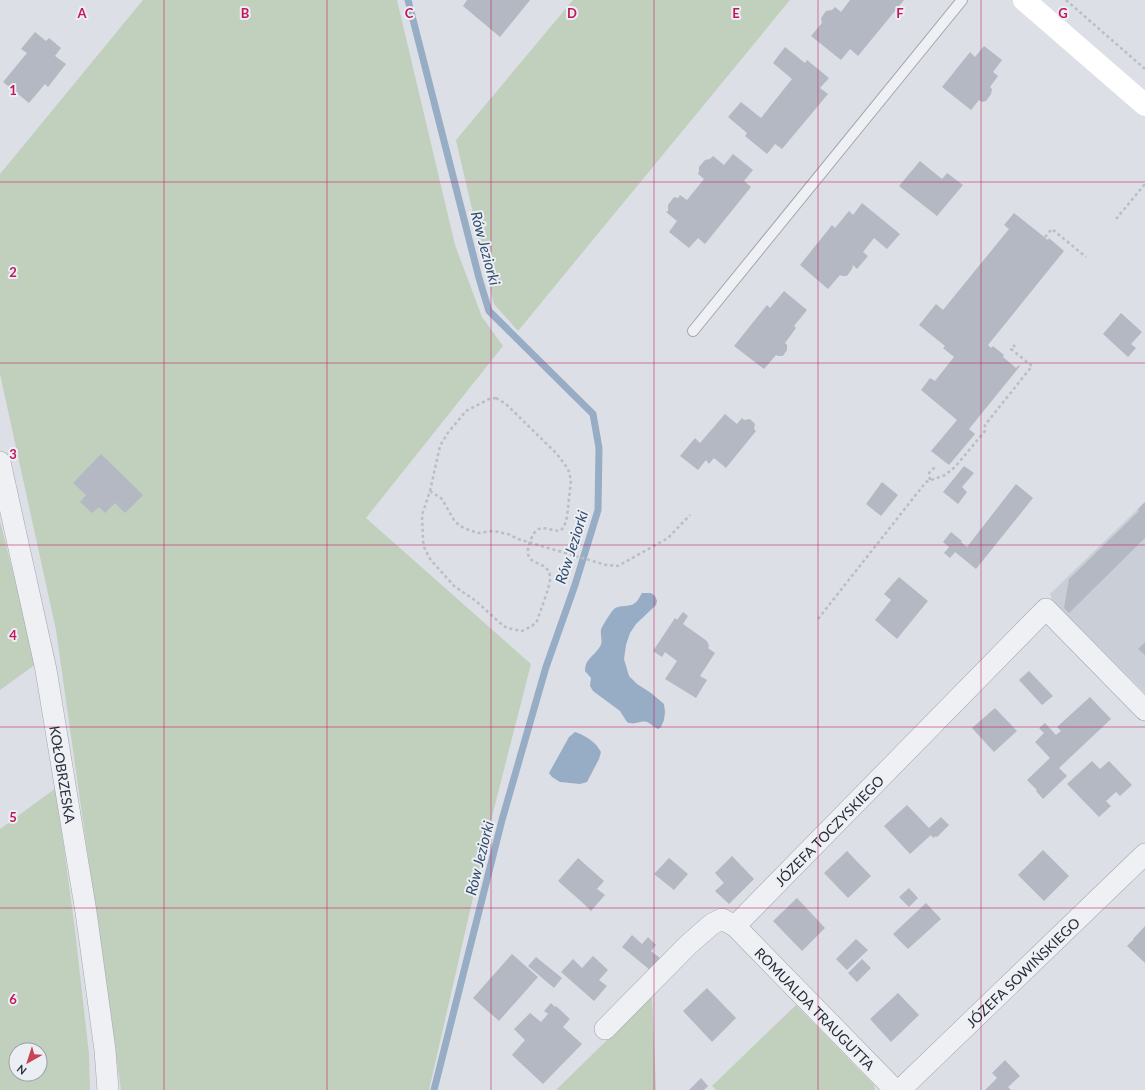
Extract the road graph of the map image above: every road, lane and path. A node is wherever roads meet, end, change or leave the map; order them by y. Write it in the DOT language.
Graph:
graph roads {
  1 [pos="962,0"];
  2 [pos="1066,0"];
  3 [pos="1033,3"];
  4 [pos="1145,69"];
  5 [pos="1145,105"];
  6 [pos="1145,184"];
  7 [pos="1116,219"];
  8 [pos="1045,238"];
  9 [pos="1086,257"];
  10 [pos="693,331"];
  11 [pos="1015,345"];
  12 [pos="0,462"];
  13 [pos="935,466"];
  14 [pos="930,480"];
  15 [pos="430,491"];
  16 [pos="690,515"];
  17 [pos="530,542"];
  18 [pos="818,618"];
  19 [pos="1145,710"];
  20 [pos="1145,854"];
  21 [pos="735,926"];
  22 [pos="605,1029"];
  23 [pos="108,1090"];
  24 [pos="895,1090"];
  25 [pos="900,1090"];
  1 -- 10 [label="lane"];
  2 -- 4 [label="path"];
  3 -- 5 [label="main road"];
  6 -- 7 [label="path"];
  8 -- 9 [label="path"];
  11 -- 14 [label="path"];
  12 -- 23 [label="street, KOŁOBRZESKA"];
  13 -- 14 [label="path"];
  14 -- 18 [label="path"];
  15 -- 17 [label="path"];
  15 -- 17 [label="path"];
  15 -- 17 [label="path"];
  16 -- 17 [label="path"];
  19 -- 21 [label="street, JÓZEFA TOCZYSKIEGO"];
  20 -- 25 [label="street, JÓZEFA SOWIŃSKIEGO"];
  21 -- 22 [label="street"];
  21 -- 24 [label="street, ROMUALDA TRAUGUTTA"];
}
